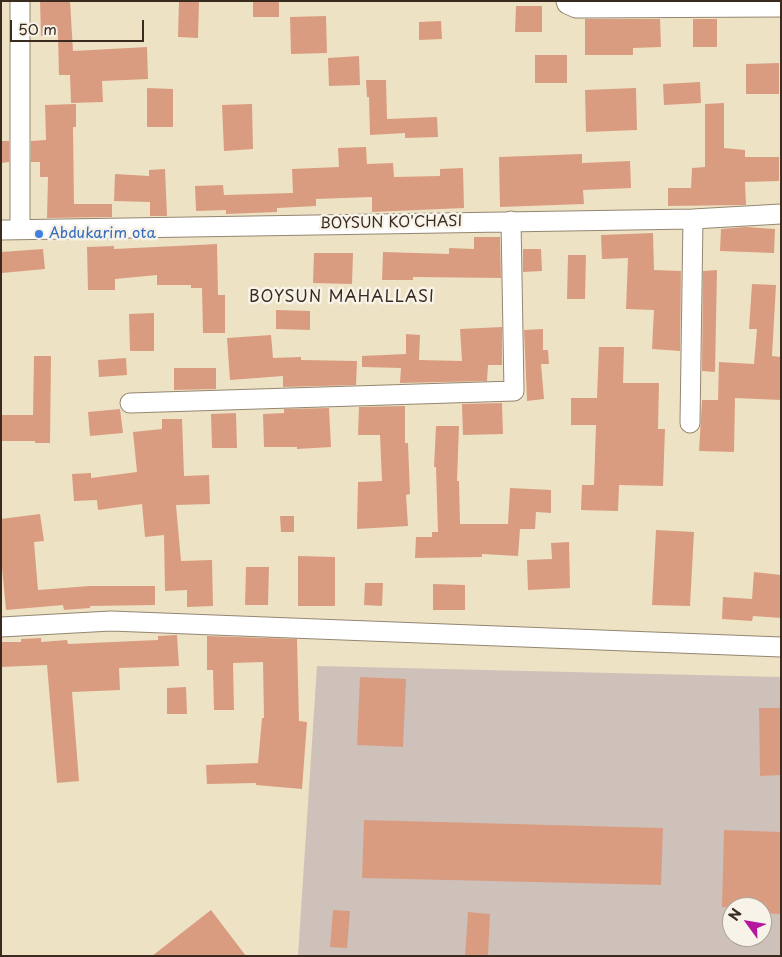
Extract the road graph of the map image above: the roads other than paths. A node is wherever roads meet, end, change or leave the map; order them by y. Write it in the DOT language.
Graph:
graph roads {
  1 [pos="20,1"];
  2 [pos="566,1"];
  3 [pos="689,5"];
  4 [pos="781,8"];
  5 [pos="781,214"];
  6 [pos="693,218"];
  7 [pos="511,221"];
  8 [pos="10,230"];
  9 [pos="130,403"];
  10 [pos="690,422"];
  11 [pos="1,626"];
  12 [pos="781,647"];
  1 -- 8 [label="street"];
  2 -- 3 [label="street"];
  3 -- 4 [label="street"];
  5 -- 6 [label="street, BOYSUN KO'CHASI"];
  6 -- 7 [label="street, BOYSUN KO'CHASI"];
  6 -- 10 [label="street"];
  7 -- 8 [label="street, BOYSUN KO'CHASI"];
  7 -- 9 [label="street"];
  11 -- 12 [label="street"];
}
